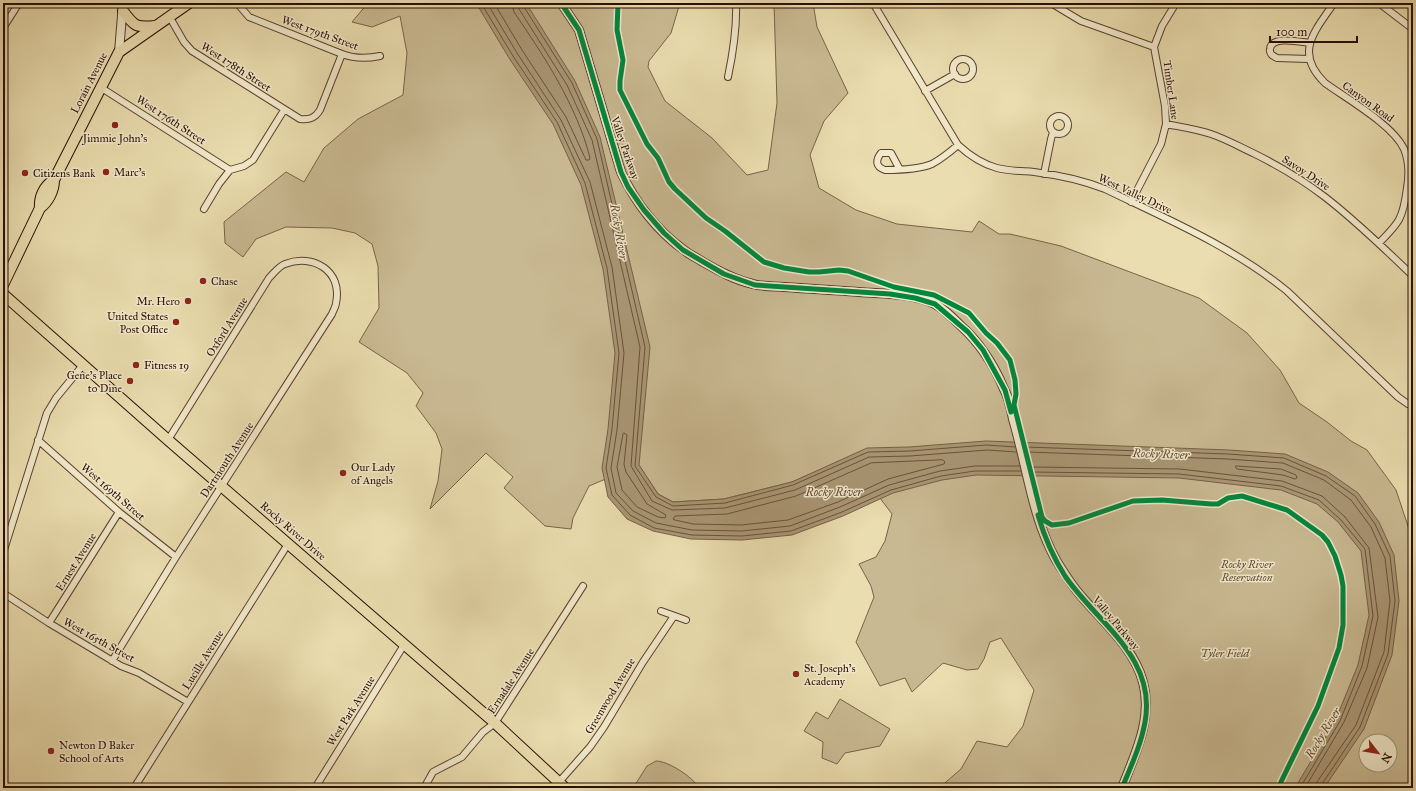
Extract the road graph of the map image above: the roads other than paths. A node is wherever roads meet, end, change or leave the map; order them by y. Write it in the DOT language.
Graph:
graph roads {
  1 [pos="19,3"];
  2 [pos="189,3"];
  3 [pos="236,3"];
  4 [pos="561,3"];
  5 [pos="736,3"];
  6 [pos="873,3"];
  7 [pos="1051,3"];
  8 [pos="1176,3"];
  9 [pos="1334,3"];
  10 [pos="1379,3"];
  11 [pos="123,7"];
  12 [pos="168,16"];
  13 [pos="155,26"];
  14 [pos="3,28"];
  15 [pos="1413,30"];
  16 [pos="1310,43"];
  17 [pos="1154,47"];
  18 [pos="119,52"];
  19 [pos="342,54"];
  20 [pos="380,56"];
  21 [pos="1309,60"];
  22 [pos="955,74"];
  23 [pos="728,77"];
  24 [pos="100,87"];
  25 [pos="925,91"];
  26 [pos="284,110"];
  27 [pos="1166,124"];
  28 [pos="1053,132"];
  29 [pos="958,145"];
  30 [pos="899,168"];
  31 [pos="230,170"];
  32 [pos="1044,174"];
  33 [pos="1131,202"];
  34 [pos="204,209"];
  35 [pos="1379,243"];
  36 [pos="325,268"];
  37 [pos="1413,276"];
  38 [pos="3,285"];
  39 [pos="3,294"];
  40 [pos="83,365"];
  41 [pos="1413,405"];
  42 [pos="38,440"];
  43 [pos="168,440"];
  44 [pos="222,486"];
  45 [pos="119,512"];
  46 [pos="288,544"];
  47 [pos="3,553"];
  48 [pos="176,557"];
  49 [pos="583,586"];
  50 [pos="3,593"];
  51 [pos="661,611"];
  52 [pos="674,616"];
  53 [pos="686,620"];
  54 [pos="49,623"];
  55 [pos="404,645"];
  56 [pos="112,661"];
  57 [pos="188,702"];
  58 [pos="495,723"];
  59 [pos="562,785"];
  60 [pos="134,788"];
  61 [pos="315,788"];
  62 [pos="424,788"];
  63 [pos="1122,788"];
  1 -- 14 [label="street"];
  2 -- 12 [label="main road, Lorain Avenue"];
  3 -- 19 [label="street, West 179th Street"];
  4 -- 63 [label="street, Valley Parkway"];
  5 -- 23 [label="street"];
  6 -- 25 [label="street, West Valley Drive"];
  7 -- 17 [label="street"];
  8 -- 17 [label="street, Timber Lane"];
  9 -- 16 [label="street"];
  10 -- 15 [label="street"];
  11 -- 13 [label="main road"];
  11 -- 18 [label="street"];
  12 -- 13 [label="main road, Lorain Avenue"];
  12 -- 26 [label="street, West 178th Street"];
  13 -- 18 [label="main road, Lorain Avenue"];
  16 -- 21 [label="street"];
  16 -- 21 [label="street"];
  17 -- 27 [label="street, Timber Lane"];
  18 -- 24 [label="main road, Lorain Avenue"];
  19 -- 20 [label="street, West 179th Street"];
  19 -- 26 [label="street, West 178th Street"];
  21 -- 35 [label="street, Canyon Road"];
  22 -- 25 [label="street"];
  24 -- 31 [label="street, West 176th Street"];
  24 -- 38 [label="main road, Lorain Avenue"];
  25 -- 29 [label="street, West Valley Drive"];
  26 -- 31 [label="street"];
  27 -- 33 [label="street, Timber Lane"];
  27 -- 35 [label="street, Savoy Drive"];
  28 -- 32 [label="street"];
  29 -- 30 [label="street"];
  29 -- 32 [label="street, West Valley Drive"];
  31 -- 34 [label="street"];
  32 -- 33 [label="street, West Valley Drive"];
  33 -- 41 [label="street, West Valley Drive"];
  35 -- 37 [label="street, Savoy Drive"];
  36 -- 43 [label="street, Oxford Avenue"];
  36 -- 44 [label="street, Dartmouth Avenue"];
  39 -- 40 [label="main road, Rocky River Drive"];
  40 -- 42 [label="street"];
  40 -- 43 [label="main road, Rocky River Drive"];
  42 -- 45 [label="street, West 169th Street"];
  42 -- 47 [label="street"];
  43 -- 44 [label="main road, Rocky River Drive"];
  44 -- 46 [label="main road, Rocky River Drive"];
  44 -- 48 [label="street, Dartmouth Avenue"];
  45 -- 48 [label="street, West 169th Street"];
  45 -- 54 [label="street, Ernest Avenue"];
  46 -- 55 [label="main road, Rocky River Drive"];
  46 -- 57 [label="street, Lucille Avenue"];
  48 -- 56 [label="street, Dartmouth Avenue"];
  49 -- 58 [label="street, Ernadale Avenue"];
  50 -- 54 [label="street, West 165th Street"];
  51 -- 52 [label="street"];
  52 -- 53 [label="street"];
  52 -- 59 [label="street, Greenwood Avenue"];
  54 -- 56 [label="street, West 165th Street"];
  55 -- 58 [label="main road, Rocky River Drive"];
  55 -- 61 [label="street, West Park Avenue"];
  56 -- 57 [label="street, West 165th Street"];
  57 -- 60 [label="street, Lucille Avenue"];
  58 -- 59 [label="main road, Rocky River Drive"];
  58 -- 62 [label="street, Ernadale Avenue"];
}
